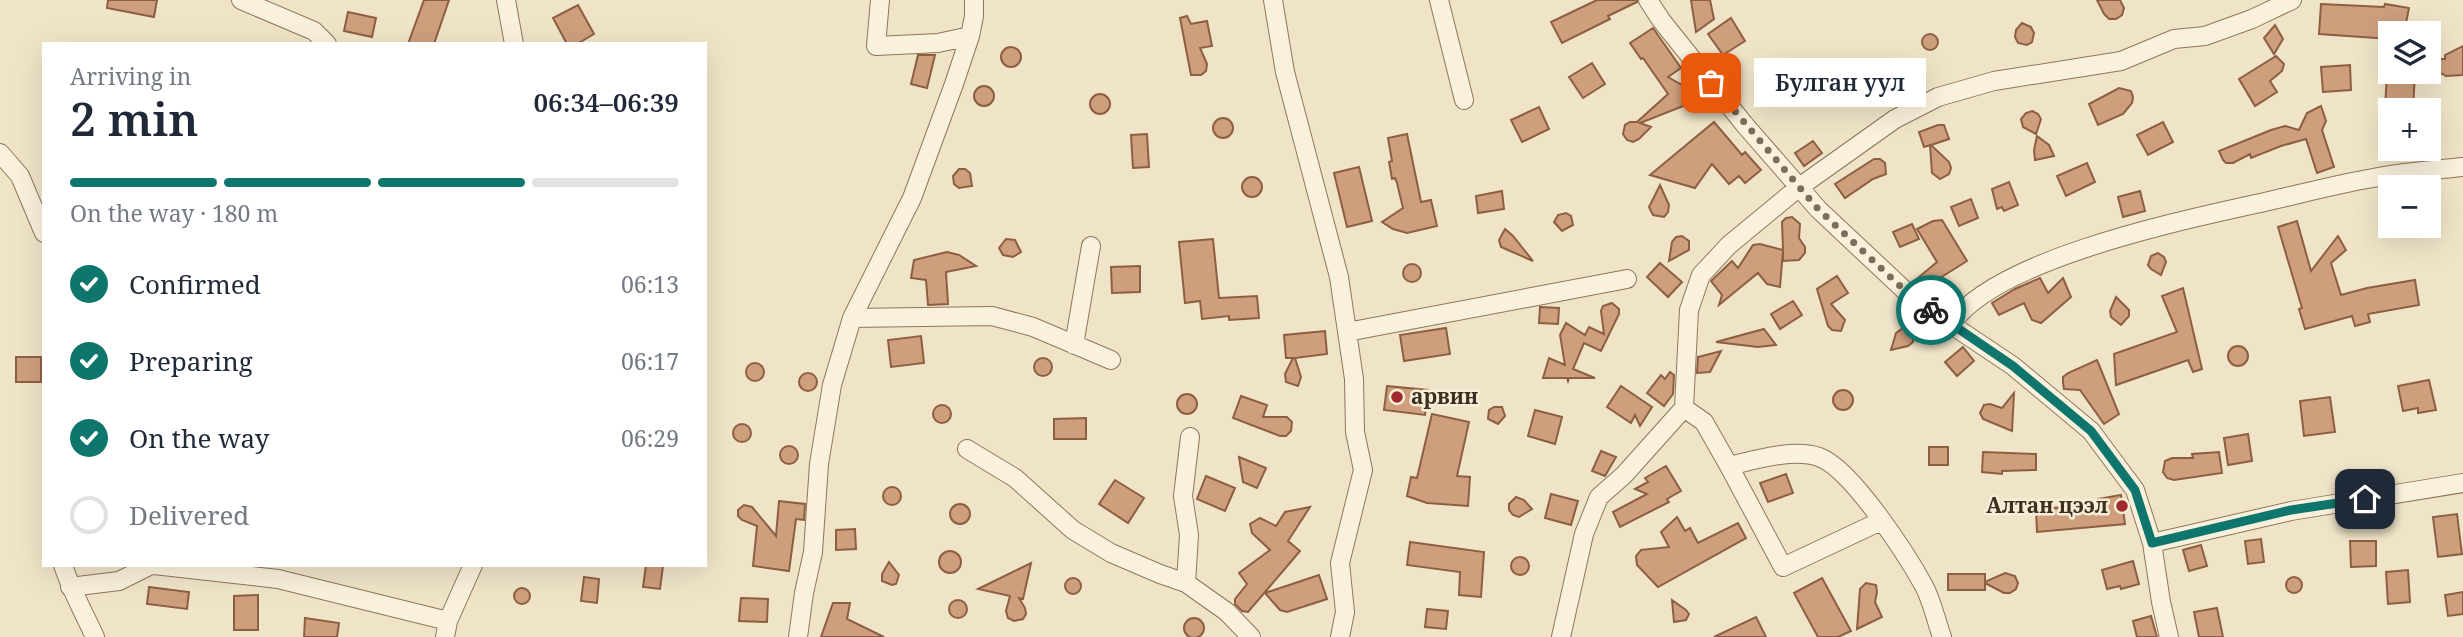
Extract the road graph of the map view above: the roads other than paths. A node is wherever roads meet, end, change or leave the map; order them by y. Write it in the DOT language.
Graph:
graph roads {
  1 [pos="241,0"];
  2 [pos="506,0"];
  3 [pos="880,0"];
  4 [pos="974,0"];
  5 [pos="1273,0"];
  6 [pos="1439,0"];
  7 [pos="1648,0"];
  8 [pos="2292,0"];
  9 [pos="970,36"];
  10 [pos="325,42"];
  11 [pos="514,42"];
  12 [pos="1464,100"];
  13 [pos="0,153"];
  14 [pos="2463,167"];
  15 [pos="1798,188"];
  16 [pos="42,228"];
  17 [pos="1091,246"];
  18 [pos="1628,279"];
  19 [pos="852,318"];
  20 [pos="1951,324"];
  21 [pos="1347,331"];
  22 [pos="1074,345"];
  23 [pos="1111,360"];
  24 [pos="1684,408"];
  25 [pos="1190,437"];
  26 [pos="967,449"];
  27 [pos="1729,466"];
  28 [pos="2463,482"];
  29 [pos="1881,521"];
  30 [pos="2152,543"];
  31 [pos="65,567"];
  32 [pos="149,567"];
  33 [pos="171,567"];
  34 [pos="472,567"];
  35 [pos="1186,583"];
  36 [pos="70,587"];
  37 [pos="446,629"];
  38 [pos="95,637"];
  39 [pos="798,637"];
  40 [pos="1251,637"];
  41 [pos="1340,637"];
  42 [pos="1561,637"];
  43 [pos="1942,637"];
  44 [pos="2169,637"];
  1 -- 10 [label="street"];
  2 -- 11 [label="street"];
  3 -- 9 [label="street"];
  4 -- 9 [label="street"];
  5 -- 21 [label="street"];
  6 -- 12 [label="street"];
  7 -- 15 [label="street"];
  8 -- 15 [label="street"];
  9 -- 19 [label="street"];
  13 -- 16 [label="street"];
  14 -- 20 [label="street"];
  15 -- 20 [label="street"];
  15 -- 24 [label="street"];
  17 -- 22 [label="street"];
  18 -- 21 [label="street"];
  19 -- 22 [label="street"];
  19 -- 39 [label="street"];
  20 -- 30 [label="street"];
  21 -- 41 [label="street"];
  22 -- 23 [label="street"];
  24 -- 27 [label="street"];
  24 -- 42 [label="street"];
  25 -- 35 [label="street"];
  26 -- 35 [label="street"];
  27 -- 29 [label="street"];
  27 -- 29 [label="street"];
  28 -- 30 [label="street"];
  29 -- 43 [label="street"];
  30 -- 44 [label="street"];
  31 -- 36 [label="street"];
  32 -- 36 [label="street"];
  33 -- 37 [label="street"];
  34 -- 37 [label="street"];
  35 -- 40 [label="street"];
  36 -- 38 [label="street"];
}
